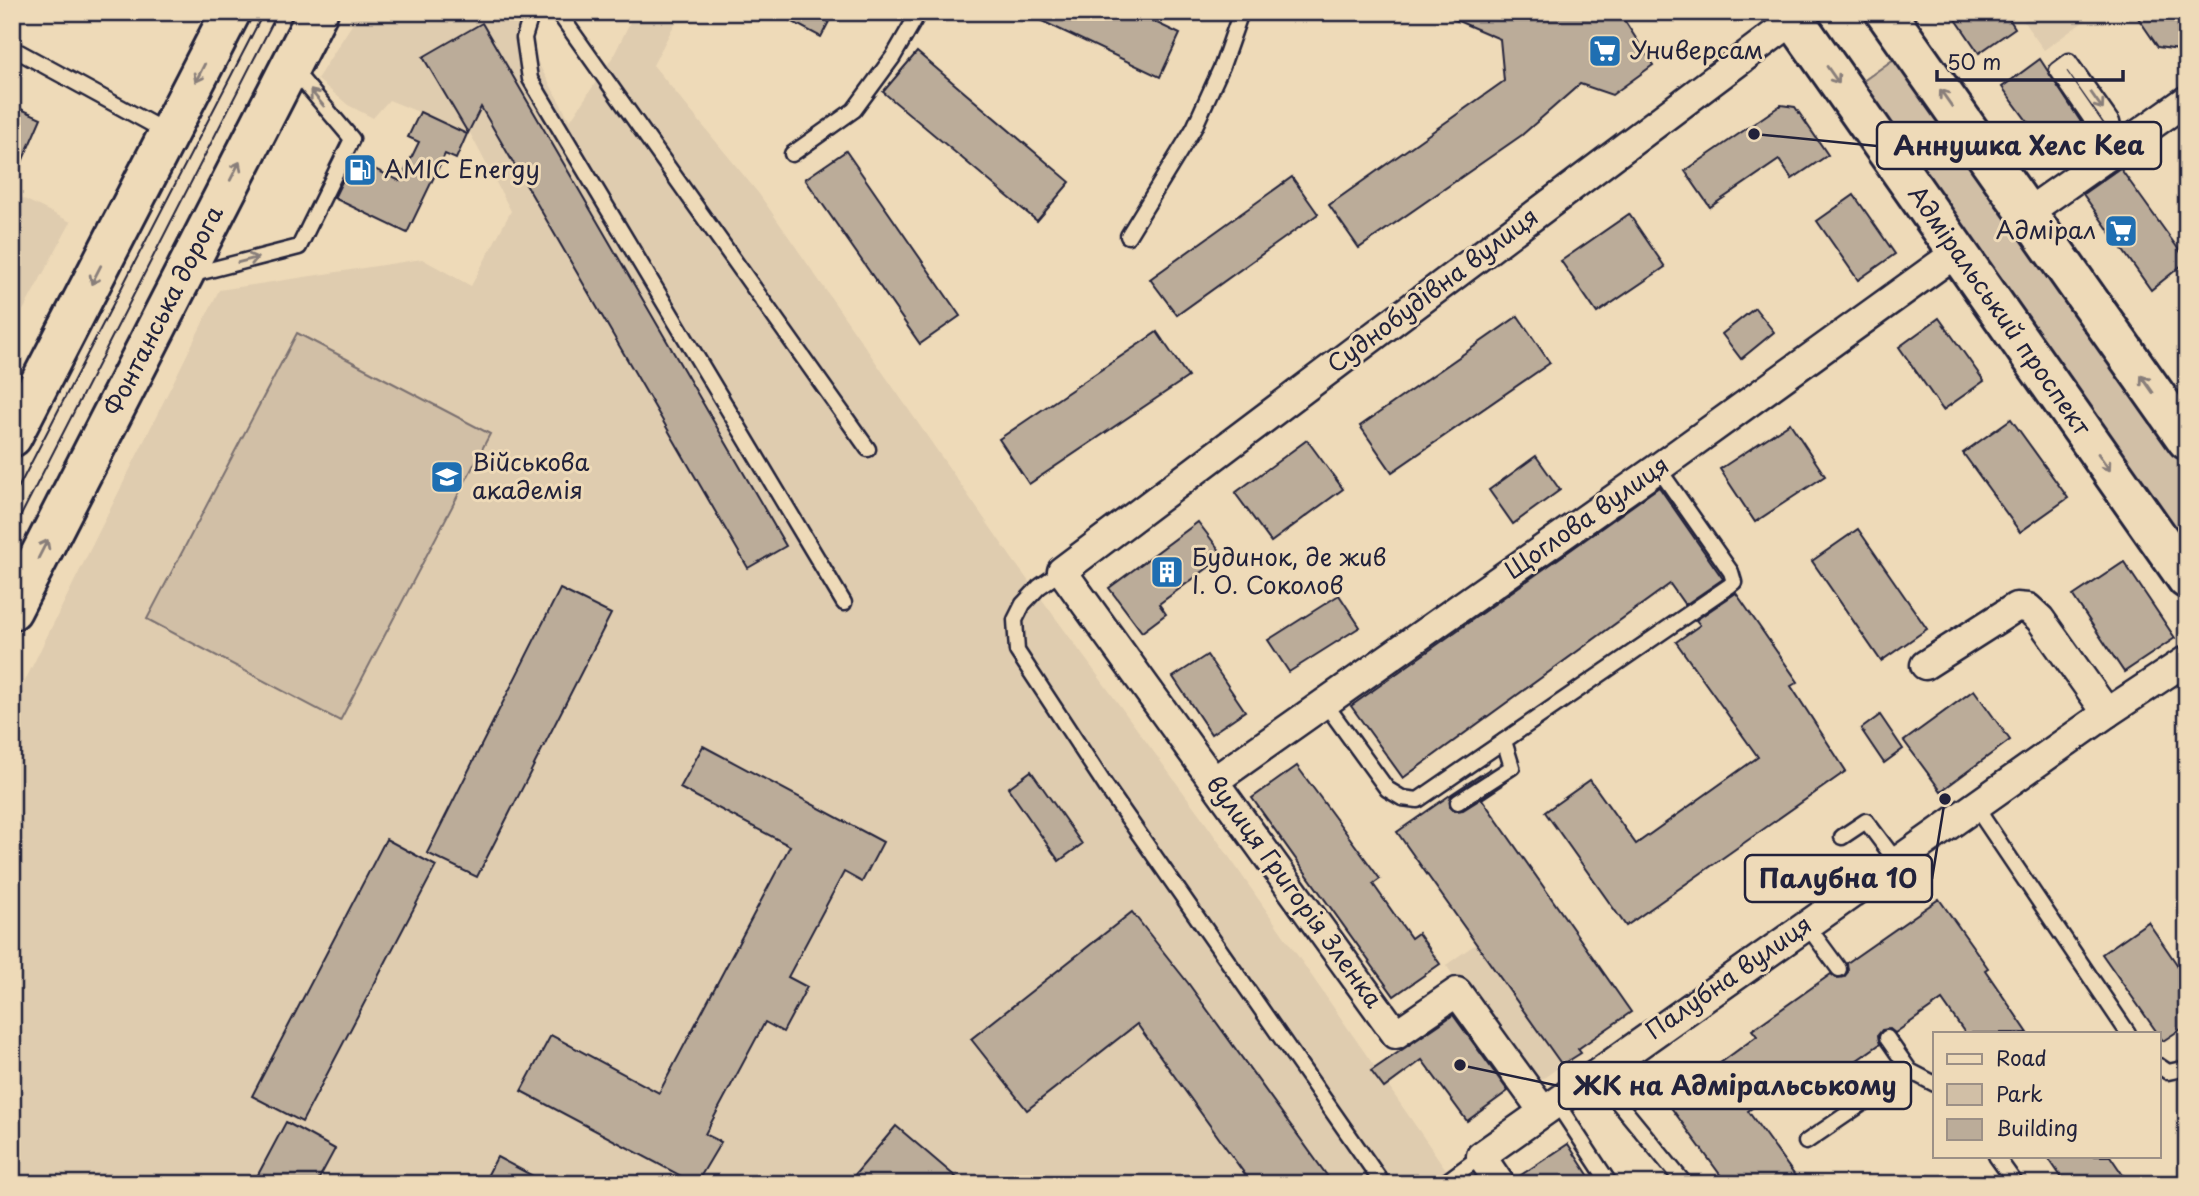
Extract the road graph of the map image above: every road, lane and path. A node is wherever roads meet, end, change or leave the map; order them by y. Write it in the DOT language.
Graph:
graph roads {
  1 [pos="231,12"];
  2 [pos="318,12"];
  3 [pos="532,12"];
  4 [pos="558,12"];
  5 [pos="919,12"];
  6 [pos="1241,12"];
  7 [pos="1885,12"];
  8 [pos="1794,15"];
  9 [pos="12,48"];
  10 [pos="289,65"];
  11 [pos="2187,100"];
  12 [pos="169,134"];
  13 [pos="2111,153"];
  14 [pos="792,154"];
  15 [pos="2027,213"];
  16 [pos="1128,236"];
  17 [pos="1957,252"];
  18 [pos="181,277"];
  19 [pos="12,436"];
  20 [pos="2187,440"];
  21 [pos="868,449"];
  22 [pos="1658,468"];
  23 [pos="1062,571"];
  24 [pos="2187,579"];
  25 [pos="844,603"];
  26 [pos="12,610"];
  27 [pos="2187,660"];
  28 [pos="1925,665"];
  29 [pos="1324,702"];
  30 [pos="2107,713"];
  31 [pos="1504,741"];
  32 [pos="1214,780"];
  33 [pos="1458,802"];
  34 [pos="1975,806"];
  35 [pos="1842,837"];
  36 [pos="1896,861"];
  37 [pos="1806,924"];
  38 [pos="1839,969"];
  39 [pos="2127,1032"];
  40 [pos="1888,1038"];
  41 [pos="2160,1067"];
  42 [pos="2187,1068"];
  43 [pos="1910,1071"];
  44 [pos="1594,1073"];
  45 [pos="1933,1083"];
  46 [pos="1549,1106"];
  47 [pos="1806,1142"];
  48 [pos="1481,1156"];
  49 [pos="1997,1158"];
  50 [pos="1383,1184"];
  51 [pos="1443,1184"];
  52 [pos="1500,1184"];
  53 [pos="1610,1184"];
  54 [pos="1685,1184"];
  55 [pos="2016,1184"];
  1 -- 12 [label="main road, one-way"];
  2 -- 10 [label="main road, Фонтанська дорога"];
  3 -- 25 [label="lane"];
  4 -- 21 [label="lane"];
  5 -- 14 [label="lane"];
  6 -- 16 [label="lane"];
  15 -- 7 [label="main road, one-way"];
  8 -- 17 [label="main road, Адміральський проспект, one-way"];
  8 -- 23 [label="street, Суднобудівна вулиця"];
  9 -- 12 [label="lane"];
  18 -- 10 [label="main road, Фонтанська дорога, one-way"];
  18 -- 10 [label="lane, one-way"];
  11 -- 13 [label="street"];
  12 -- 19 [label="main road, one-way"];
  13 -- 13 [label="lane, one-way"];
  13 -- 15 [label="street"];
  20 -- 15 [label="main road, one-way"];
  17 -- 22 [label="street, Щоглова вулиця"];
  17 -- 24 [label="main road, Адміральський проспект, one-way"];
  26 -- 18 [label="main road, Фонтанська дорога, one-way"];
  22 -- 29 [label="street, Щоглова вулиця"];
  22 -- 31 [label="lane"];
  23 -- 32 [label="street, вулиця Григорія Зленка"];
  23 -- 50 [label="lane"];
  27 -- 30 [label="street, Палубна вулиця"];
  28 -- 30 [label="street"];
  29 -- 31 [label="lane"];
  29 -- 32 [label="street, Щоглова вулиця"];
  30 -- 34 [label="street, Палубна вулиця"];
  31 -- 33 [label="lane"];
  32 -- 46 [label="street, вулиця Григорія Зленка"];
  34 -- 36 [label="street, Палубна вулиця"];
  34 -- 39 [label="lane"];
  35 -- 36 [label="lane"];
  36 -- 37 [label="street, Палубна вулиця"];
  37 -- 38 [label="lane"];
  37 -- 44 [label="street, Палубна вулиця"];
  40 -- 43 [label="lane"];
  41 -- 42 [label="lane"];
  43 -- 45 [label="lane"];
  43 -- 47 [label="lane"];
  44 -- 46 [label="street, Палубна вулиця"];
  44 -- 54 [label="lane"];
  46 -- 48 [label="street, Палубна вулиця"];
  46 -- 53 [label="lane"];
  48 -- 51 [label="lane"];
  48 -- 52 [label="street"];
  49 -- 55 [label="lane"];
}
